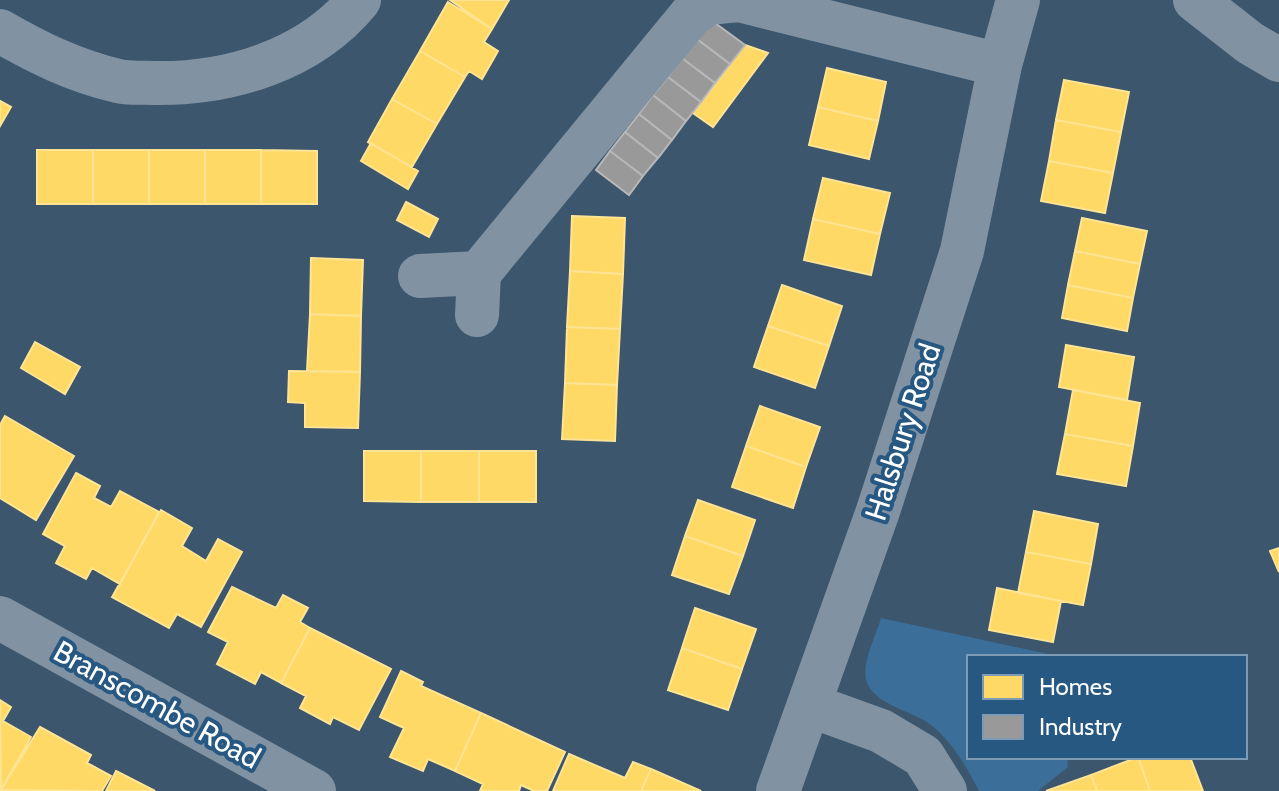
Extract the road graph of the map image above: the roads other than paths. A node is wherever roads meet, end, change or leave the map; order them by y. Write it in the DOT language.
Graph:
graph roads {
  1 [pos="359,0"];
  2 [pos="1018,0"];
  3 [pos="1195,0"];
  4 [pos="0,31"];
  5 [pos="1279,60"];
  6 [pos="1000,65"];
  7 [pos="420,276"];
  8 [pos="0,618"];
  9 [pos="809,705"];
  10 [pos="314,791"];
  11 [pos="778,791"];
  12 [pos="945,791"];
  1 -- 4 [label="street"];
  2 -- 6 [label="street, Halsbury Road"];
  3 -- 5 [label="street"];
  6 -- 7 [label="street"];
  6 -- 9 [label="street, Halsbury Road"];
  8 -- 10 [label="street, Branscombe Road"];
  9 -- 11 [label="street, Halsbury Road"];
  9 -- 12 [label="street"];
}
